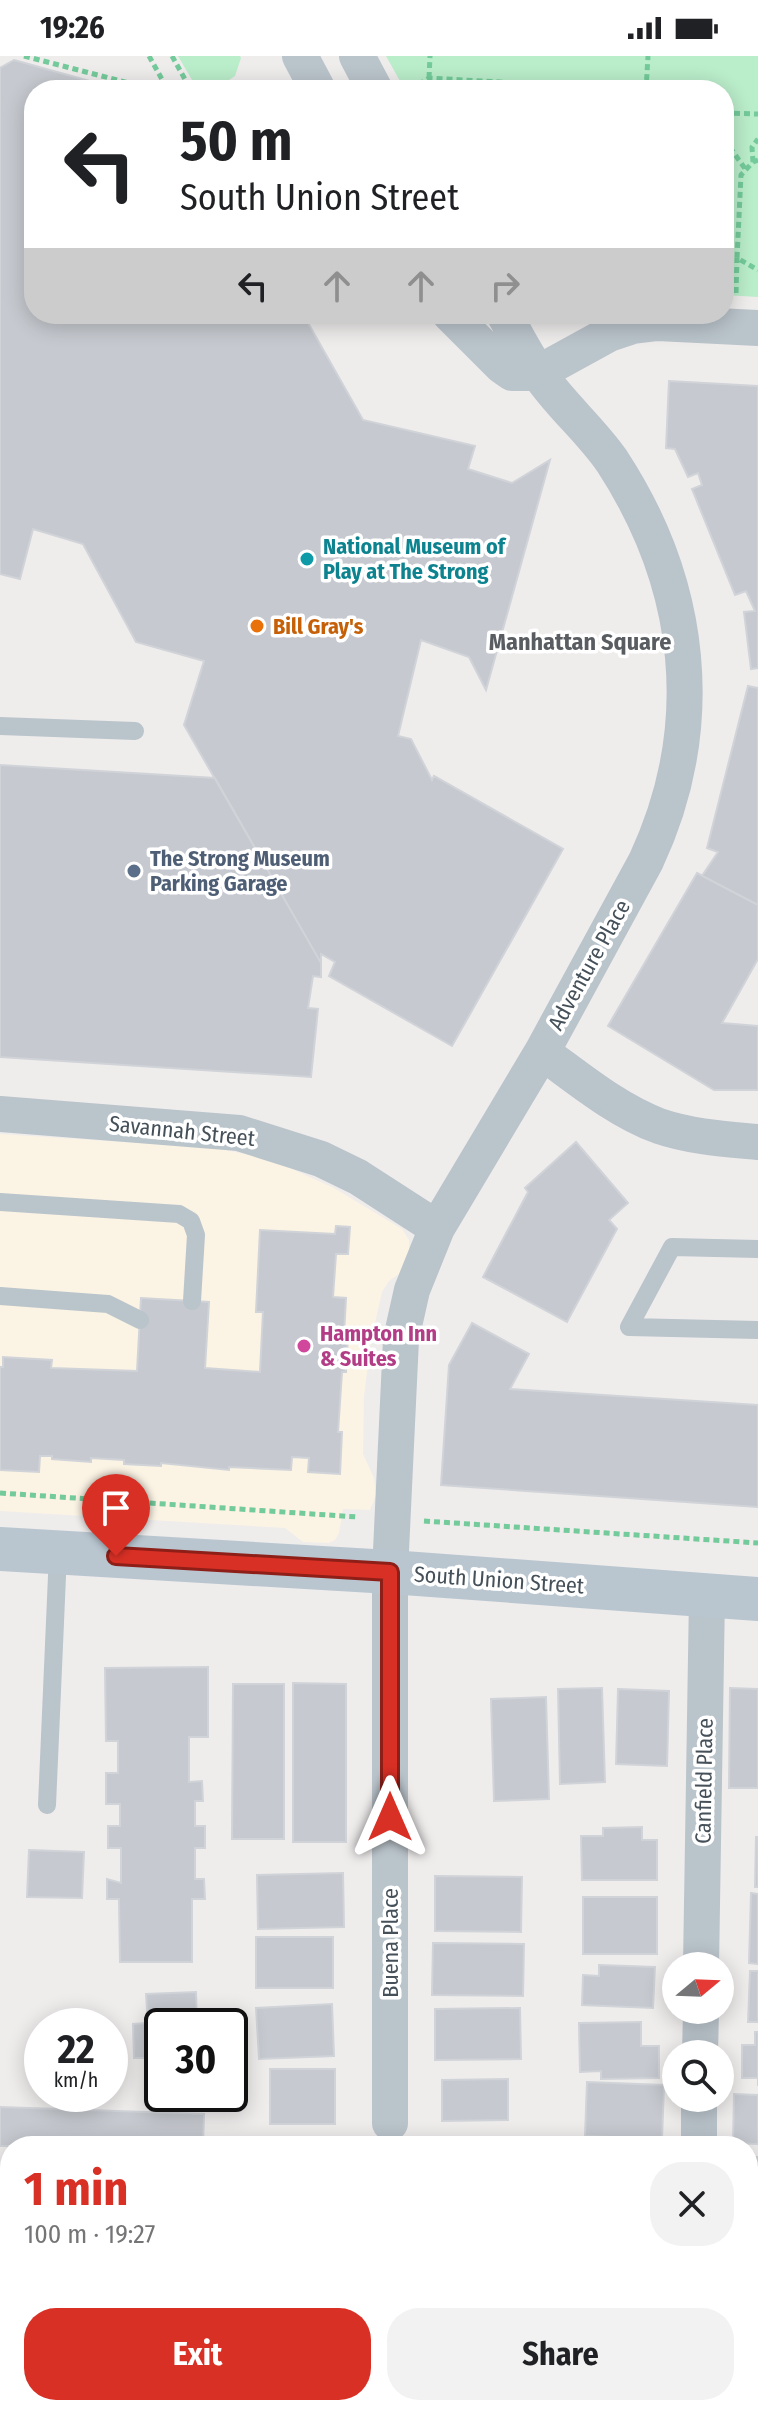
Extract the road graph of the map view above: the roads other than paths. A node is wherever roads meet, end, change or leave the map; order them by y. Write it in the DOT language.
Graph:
graph roads {
  1 [pos="300,56"];
  2 [pos="357,56"];
  3 [pos="313,80"];
  4 [pos="370,80"];
  5 [pos="460,324"];
  6 [pos="510,324"];
  7 [pos="650,324"];
  8 [pos="538,373"];
  9 [pos="0,726"];
  10 [pos="135,731"];
  11 [pos="542,1052"];
  12 [pos="0,1114"];
  13 [pos="758,1142"];
  14 [pos="0,1202"];
  15 [pos="437,1228"];
  16 [pos="758,1249"];
  17 [pos="0,1296"];
  18 [pos="192,1301"];
  19 [pos="140,1320"];
  20 [pos="758,1330"];
  21 [pos="0,1549"];
  22 [pos="58,1553"];
  23 [pos="390,1572"];
  24 [pos="707,1595"];
  25 [pos="758,1599"];
  26 [pos="47,1805"];
  27 [pos="701,1952"];
  28 [pos="699,2112"];
  29 [pos="390,2123"];
  30 [pos="699,2136"];
  1 -- 3 [label="street"];
  2 -- 4 [label="street"];
  5 -- 8 [label="street"];
  6 -- 8 [label="street, Adventure Place"];
  7 -- 8 [label="street"];
  8 -- 11 [label="street, Adventure Place"];
  9 -- 10 [label="lane"];
  11 -- 13 [label="street"];
  11 -- 15 [label="street, Adventure Place"];
  12 -- 15 [label="street, Savannah Street"];
  14 -- 18 [label="lane"];
  15 -- 23 [label="street, Adventure Place"];
  16 -- 20 [label="lane"];
  17 -- 19 [label="lane"];
  21 -- 22 [label="main road, South Union Street"];
  22 -- 23 [label="main road, South Union Street"];
  22 -- 26 [label="lane"];
  23 -- 24 [label="main road, South Union Street"];
  23 -- 29 [label="street, Buena Place"];
  24 -- 25 [label="main road, South Union Street"];
  24 -- 27 [label="street, Canfield Place"];
  28 -- 30 [label="street"];
}
